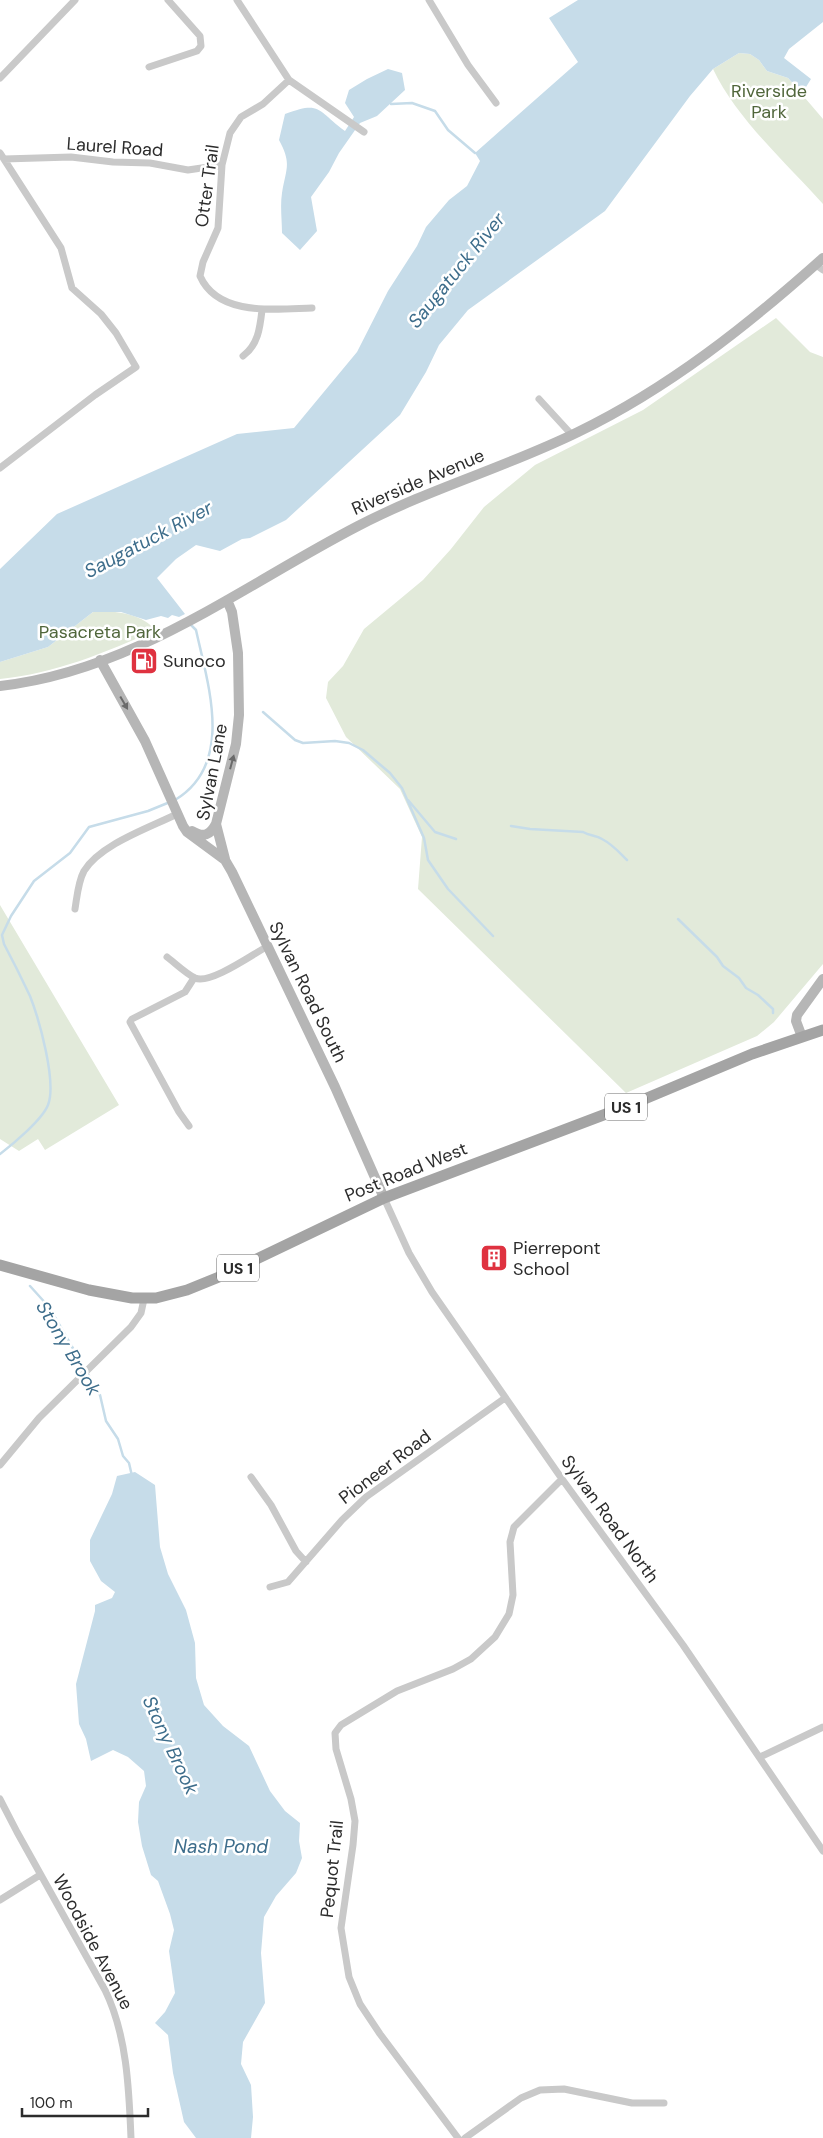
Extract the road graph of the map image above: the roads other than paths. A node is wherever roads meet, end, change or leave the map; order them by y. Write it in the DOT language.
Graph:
graph roads {
  1 [pos="75,0"];
  2 [pos="168,0"];
  3 [pos="237,0"];
  4 [pos="429,0"];
  5 [pos="148,67"];
  6 [pos="0,78"];
  7 [pos="289,80"];
  8 [pos="496,103"];
  9 [pos="363,131"];
  10 [pos="2,156"];
  11 [pos="222,165"];
  12 [pos="821,265"];
  13 [pos="312,308"];
  14 [pos="262,310"];
  15 [pos="243,356"];
  16 [pos="539,399"];
  17 [pos="572,435"];
  18 [pos="0,468"];
  19 [pos="227,600"];
  20 [pos="100,660"];
  21 [pos="0,686"];
  22 [pos="177,814"];
  23 [pos="216,824"];
  24 [pos="225,860"];
  25 [pos="76,909"];
  26 [pos="268,946"];
  27 [pos="167,957"];
  28 [pos="194,978"];
  29 [pos="823,979"];
  30 [pos="823,1030"];
  31 [pos="802,1037"];
  32 [pos="190,1126"];
  33 [pos="384,1198"];
  34 [pos="0,1265"];
  35 [pos="144,1299"];
  36 [pos="505,1398"];
  37 [pos="0,1465"];
  38 [pos="251,1477"];
  39 [pos="562,1479"];
  40 [pos="306,1562"];
  41 [pos="270,1587"];
  42 [pos="823,1727"];
  43 [pos="760,1757"];
  44 [pos="0,1798"];
  45 [pos="823,1851"];
  46 [pos="40,1875"];
  47 [pos="0,1900"];
  48 [pos="664,2103"];
  49 [pos="132,2138"];
  50 [pos="458,2138"];
  51 [pos="465,2138"];
  1 -- 6 [label="street"];
  2 -- 5 [label="street"];
  3 -- 7 [label="street"];
  4 -- 8 [label="street"];
  7 -- 9 [label="street"];
  7 -- 11 [label="street, Otter Trail"];
  10 -- 11 [label="street, Laurel Road"];
  10 -- 18 [label="street"];
  11 -- 14 [label="street, Otter Trail"];
  12 -- 17 [label="street, Riverside Avenue"];
  13 -- 14 [label="street, Otter Trail"];
  14 -- 15 [label="street"];
  16 -- 17 [label="street"];
  17 -- 19 [label="street, Riverside Avenue"];
  19 -- 20 [label="street, Riverside Avenue"];
  23 -- 19 [label="street, Sylvan Lane, one-way"];
  20 -- 21 [label="street, Riverside Avenue"];
  20 -- 22 [label="street, Sylvan Road South, one-way"];
  22 -- 23 [label="street, Sylvan Road South"];
  22 -- 24 [label="street, Sylvan Road South"];
  22 -- 25 [label="street"];
  23 -- 24 [label="street, Sylvan Lane"];
  24 -- 26 [label="street, Sylvan Road South"];
  26 -- 28 [label="street"];
  26 -- 33 [label="street, Sylvan Road South"];
  27 -- 28 [label="street"];
  28 -- 32 [label="street"];
  29 -- 31 [label="street"];
  30 -- 31 [label="main road, Post Road West / US 1"];
  31 -- 33 [label="main road, Post Road West / US 1"];
  33 -- 35 [label="main road, Post Road West / US 1"];
  33 -- 36 [label="street, Sylvan Road North"];
  34 -- 35 [label="main road, Post Road West / US 1"];
  35 -- 37 [label="street"];
  36 -- 39 [label="street, Sylvan Road North"];
  36 -- 40 [label="street, Pioneer Road"];
  38 -- 40 [label="street"];
  39 -- 43 [label="street, Sylvan Road North"];
  39 -- 50 [label="street, Pequot Trail"];
  40 -- 41 [label="street, Pioneer Road"];
  42 -- 43 [label="street"];
  43 -- 45 [label="street, Sylvan Road North"];
  44 -- 46 [label="street, Woodside Avenue"];
  46 -- 47 [label="street"];
  46 -- 49 [label="street, Woodside Avenue"];
  48 -- 51 [label="street"];
}
